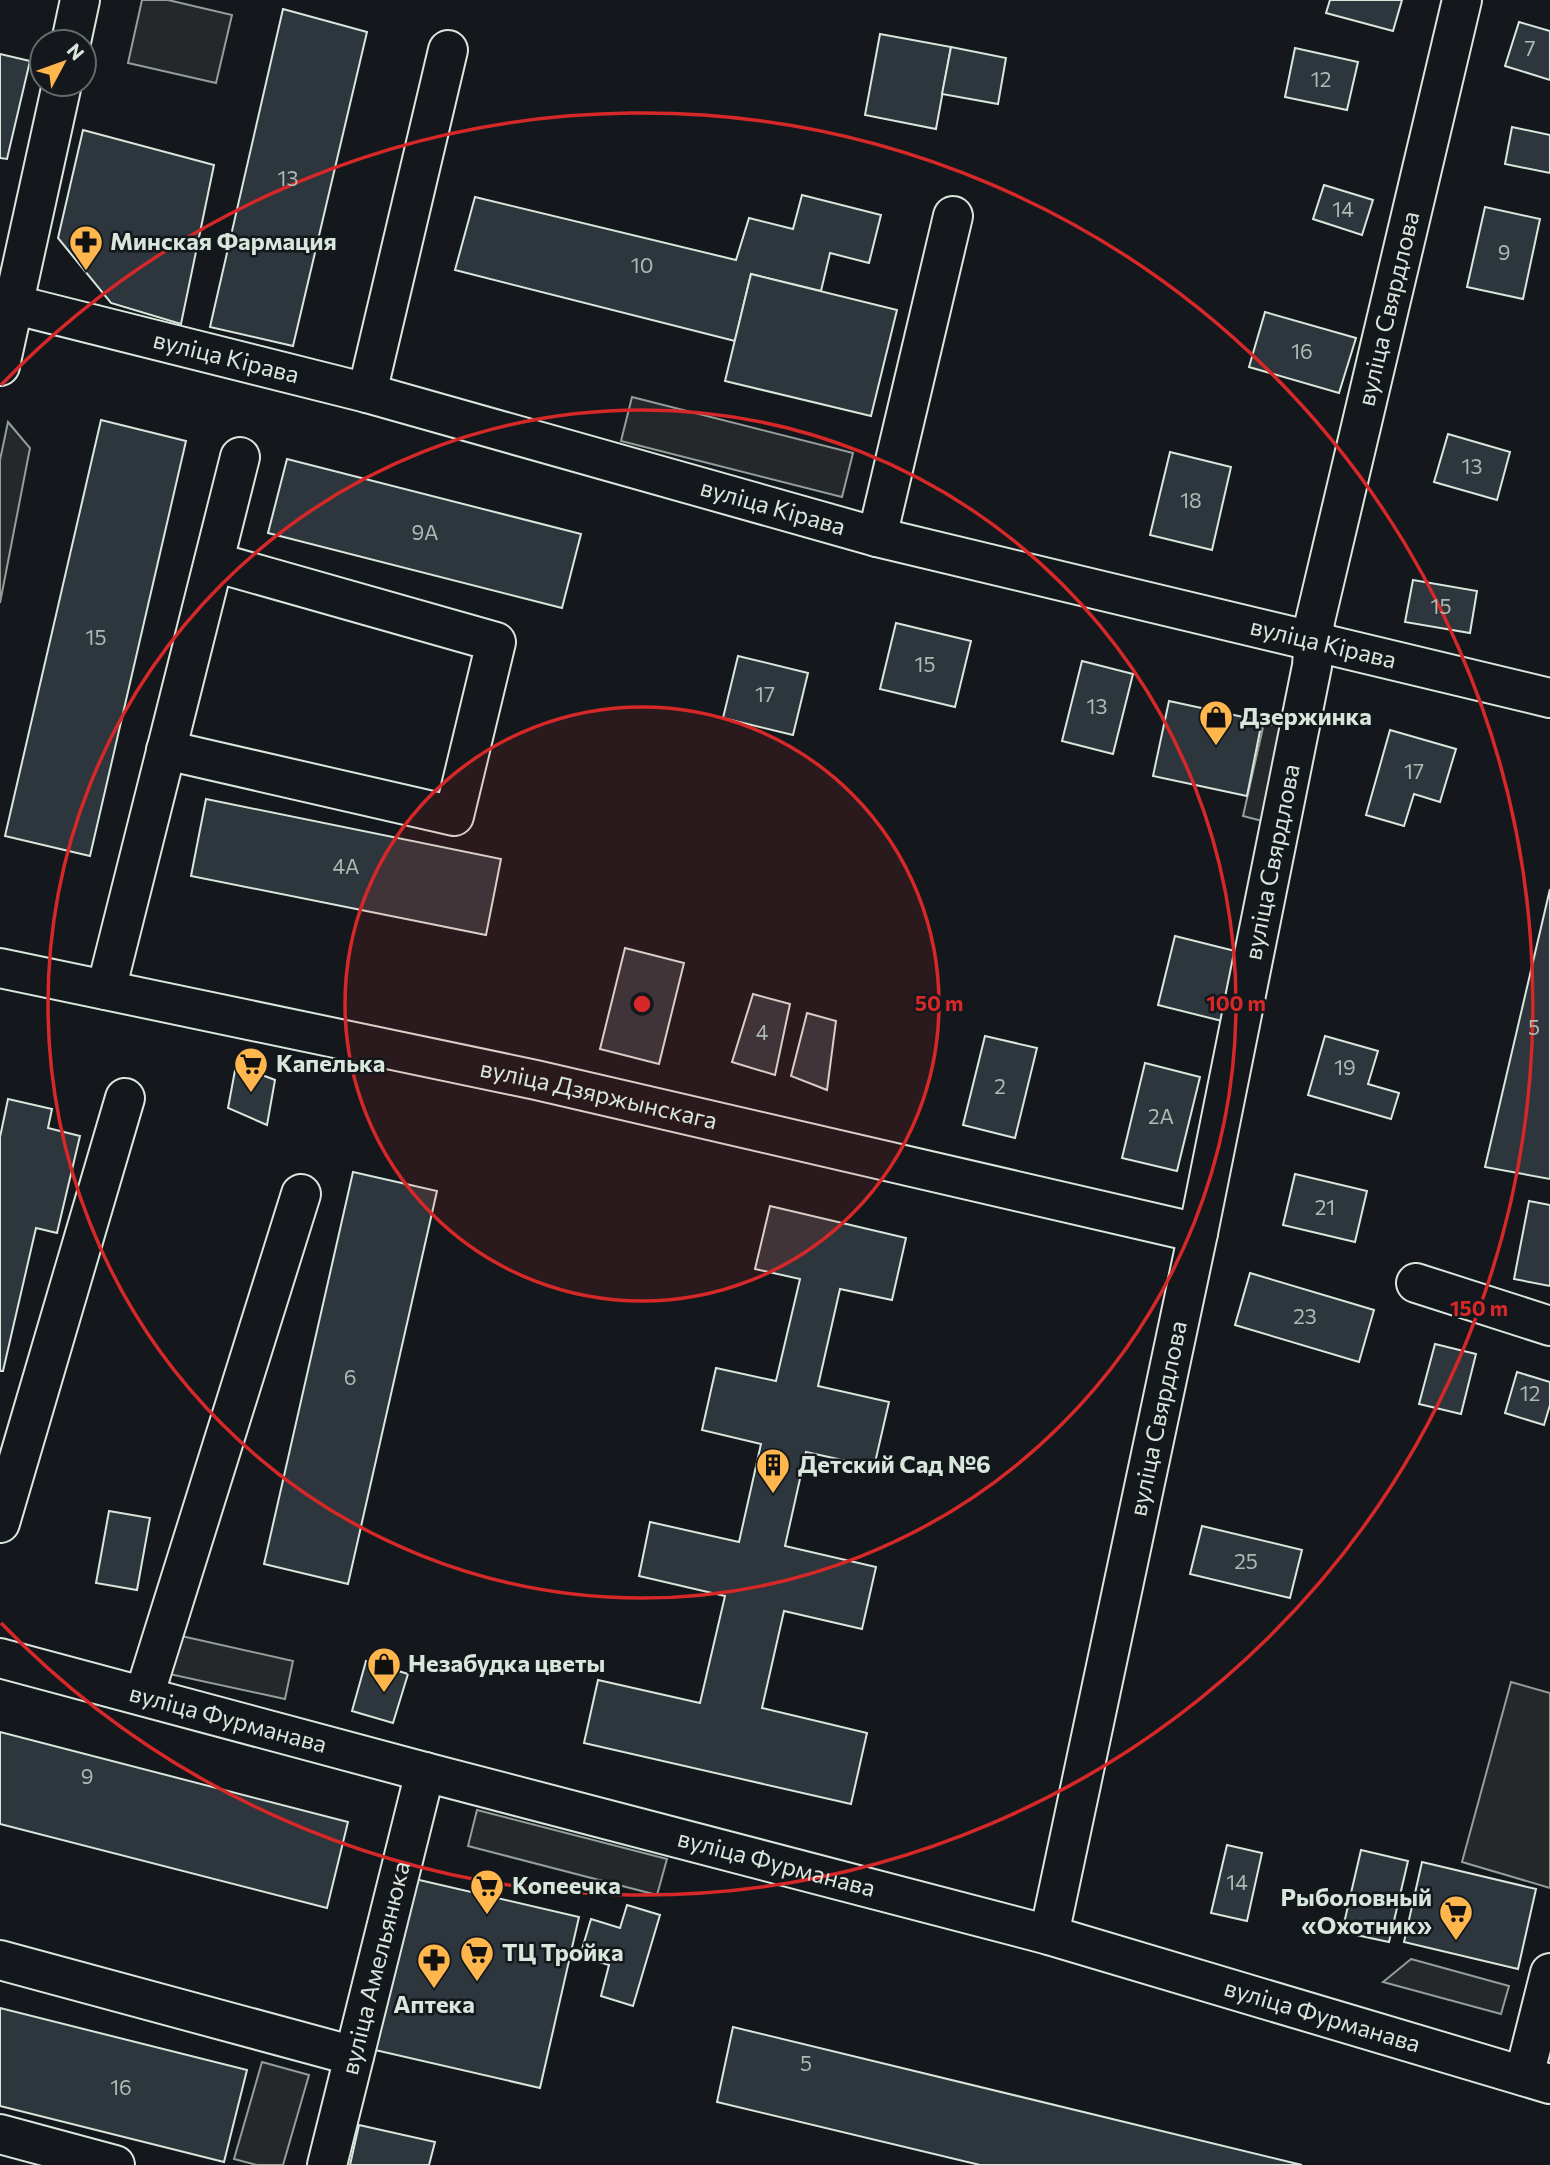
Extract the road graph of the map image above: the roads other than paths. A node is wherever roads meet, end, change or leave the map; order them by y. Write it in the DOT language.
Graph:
graph roads {
  1 [pos="80,0"];
  2 [pos="1462,0"];
  3 [pos="74,28"];
  4 [pos="448,50"];
  5 [pos="58,98"];
  6 [pos="953,216"];
  7 [pos="6,302"];
  8 [pos="0,366"];
  9 [pos="367,393"];
  10 [pos="240,457"];
  11 [pos="877,537"];
  12 [pos="214,562"];
  13 [pos="1312,641"];
  14 [pos="1550,698"];
  15 [pos="166,750"];
  16 [pos="0,968"];
  17 [pos="106,990"];
  18 [pos="125,1098"];
  19 [pos="301,1194"];
  20 [pos="1198,1233"];
  21 [pos="1416,1283"];
  22 [pos="1550,1326"];
  23 [pos="0,1523"];
  24 [pos="0,1658"];
  25 [pos="144,1696"];
  26 [pos="425,1772"];
  27 [pos="1049,1935"];
  28 [pos="0,1960"];
  29 [pos="1550,1973"];
  30 [pos="354,2056"];
  31 [pos="1537,2080"];
  32 [pos="0,2133"];
  33 [pos="115,2165"];
  34 [pos="327,2165"];
  1 -- 3 [label="street"];
  2 -- 13 [label="street, вуліца Свярдлова"];
  4 -- 9 [label="street"];
  5 -- 7 [label="street"];
  6 -- 11 [label="street"];
  7 -- 8 [label="street"];
  7 -- 9 [label="street, вуліца Кірава"];
  9 -- 11 [label="street, вуліца Кірава"];
  10 -- 12 [label="street"];
  11 -- 13 [label="street, вуліца Кірава"];
  12 -- 15 [label="street"];
  12 -- 15 [label="street"];
  13 -- 14 [label="street, вуліца Кірава"];
  13 -- 20 [label="street, вуліца Свярдлова"];
  15 -- 17 [label="street"];
  16 -- 17 [label="street, вуліца Дзяржынскага"];
  17 -- 20 [label="street, вуліца Дзяржынскага"];
  18 -- 23 [label="street"];
  19 -- 25 [label="street"];
  20 -- 27 [label="street, вуліца Свярдлова"];
  21 -- 22 [label="street"];
  24 -- 25 [label="street, вуліца Фурманава"];
  25 -- 26 [label="street, вуліца Фурманава"];
  26 -- 27 [label="street, вуліца Фурманава"];
  26 -- 30 [label="street, вуліца Амельянюка"];
  27 -- 31 [label="street, вуліца Фурманава"];
  28 -- 30 [label="street"];
  29 -- 31 [label="street"];
  30 -- 34 [label="street, вуліца Амельянюка"];
  32 -- 33 [label="street"];
}
